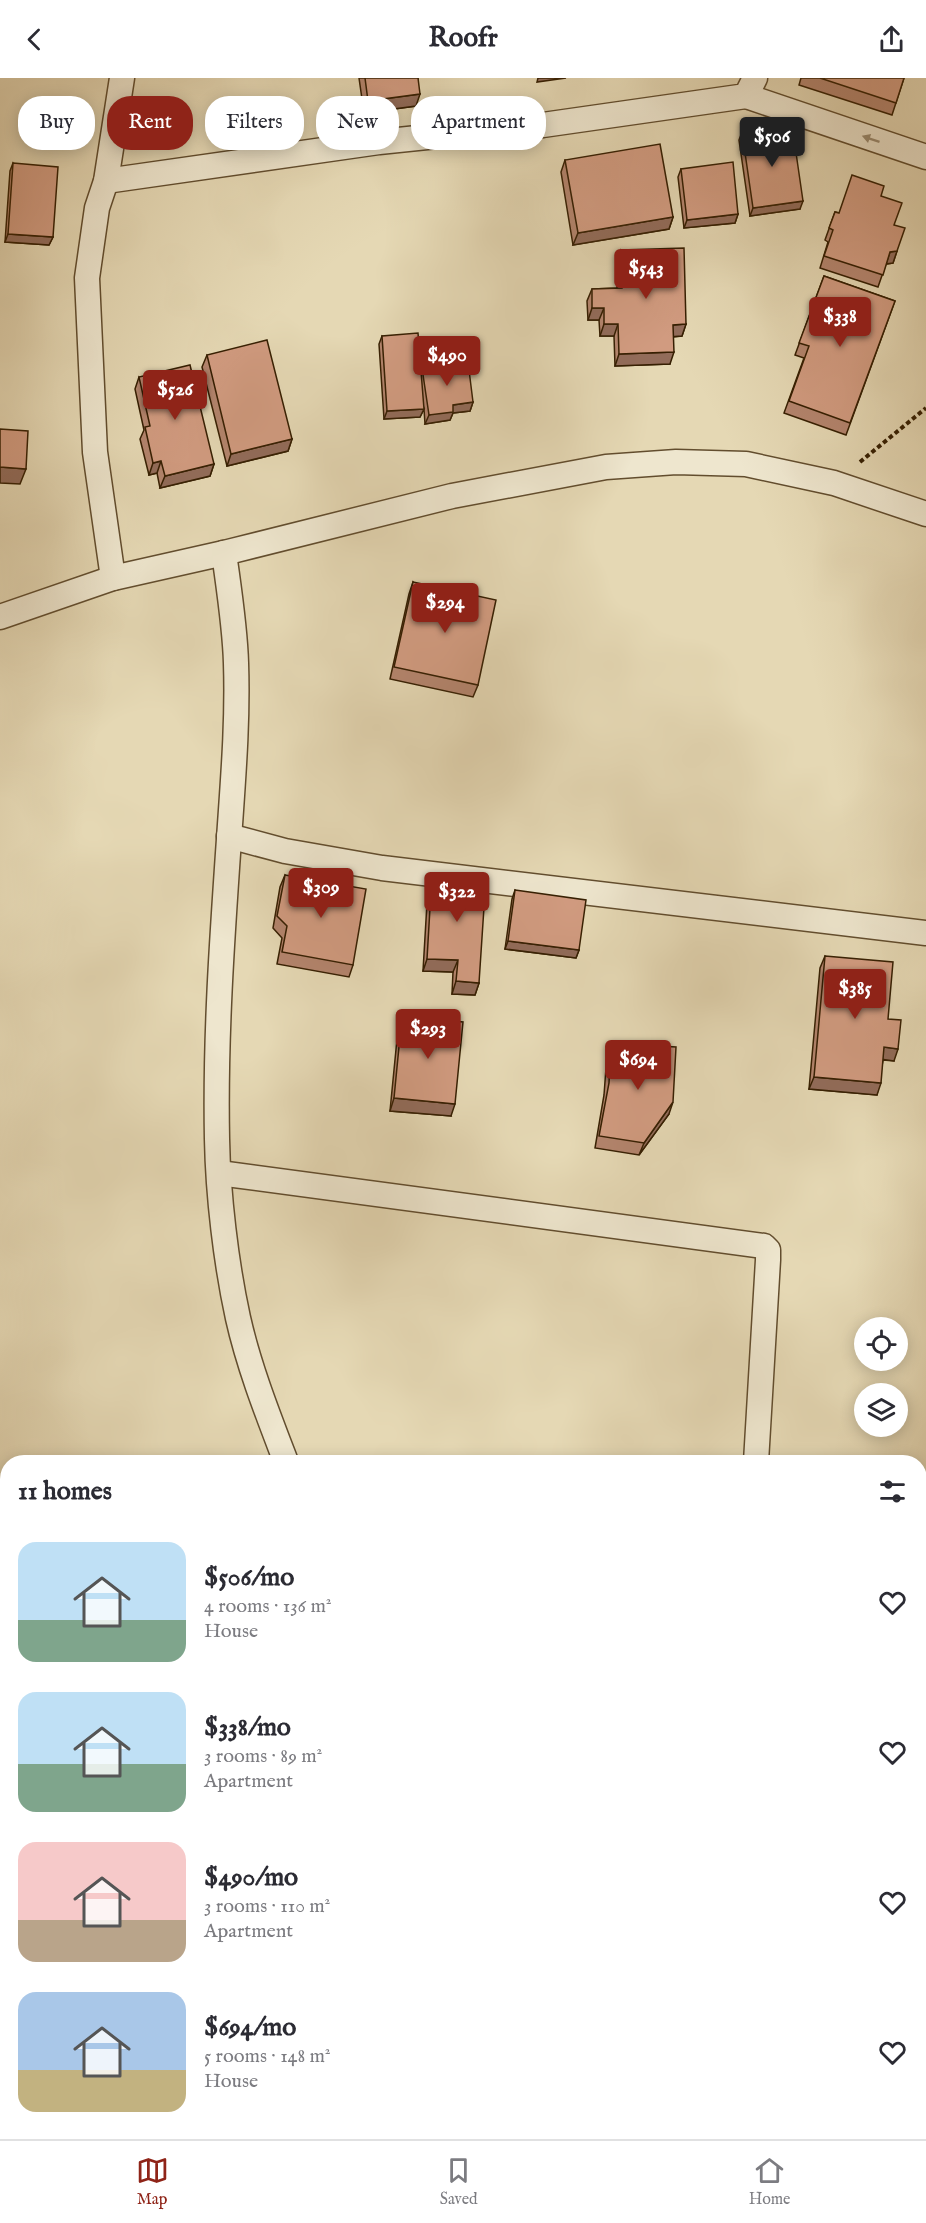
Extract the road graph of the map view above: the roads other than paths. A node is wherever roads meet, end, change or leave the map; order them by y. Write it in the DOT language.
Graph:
graph roads {
  1 [pos="122,78"];
  2 [pos="751,87"];
  3 [pos="926,157"];
  4 [pos="106,181"];
  5 [pos="926,514"];
  6 [pos="224,553"];
  7 [pos="113,578"];
  8 [pos="0,617"];
  9 [pos="229,836"];
  10 [pos="926,933"];
  11 [pos="219,1173"];
  12 [pos="283,1455"];
  13 [pos="756,1455"];
  1 -- 4 [label="street"];
  3 -- 2 [label="street, one-way"];
  2 -- 4 [label="street"];
  4 -- 7 [label="street"];
  5 -- 6 [label="street"];
  6 -- 7 [label="street"];
  6 -- 9 [label="street"];
  7 -- 8 [label="street"];
  9 -- 10 [label="street"];
  9 -- 11 [label="street"];
  11 -- 12 [label="street"];
  11 -- 13 [label="street"];
}
